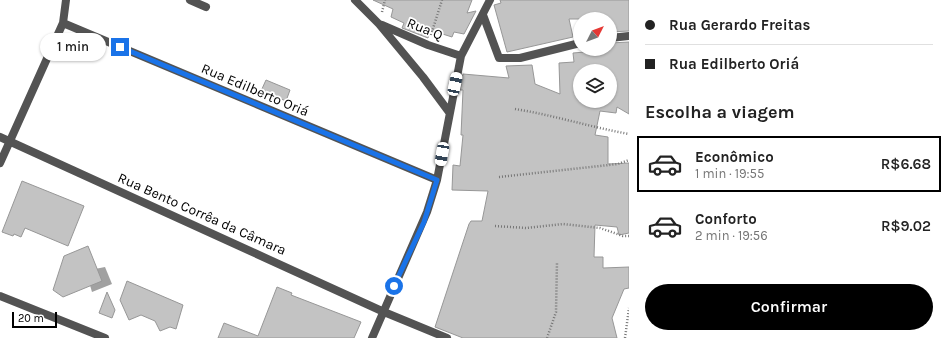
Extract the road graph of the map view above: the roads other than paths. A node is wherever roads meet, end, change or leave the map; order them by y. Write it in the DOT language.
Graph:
graph roads {
  1 [pos="66,0"];
  2 [pos="190,0"];
  3 [pos="355,0"];
  4 [pos="490,0"];
  5 [pos="206,7"];
  6 [pos="483,15"];
  7 [pos="63,23"];
  8 [pos="380,24"];
  9 [pos="629,36"];
  10 [pos="617,37"];
  11 [pos="573,45"];
  12 [pos="461,56"];
  13 [pos="449,112"];
  14 [pos="0,137"];
  15 [pos="10,140"];
  16 [pos="0,162"];
  17 [pos="437,180"];
  18 [pos="0,296"];
  19 [pos="384,312"];
  20 [pos="105,338"];
  21 [pos="372,338"];
  22 [pos="447,338"];
  1 -- 7 [label="street"];
  2 -- 5 [label="street"];
  3 -- 8 [label="street"];
  4 -- 6 [label="street"];
  6 -- 11 [label="street"];
  6 -- 12 [label="street"];
  7 -- 15 [label="street"];
  7 -- 17 [label="street, Rua Edilberto Oriá"];
  8 -- 12 [label="street, Rua Q"];
  8 -- 13 [label="street"];
  9 -- 10 [label="street"];
  12 -- 13 [label="street"];
  13 -- 17 [label="street"];
  14 -- 15 [label="street, Rua Bento Corrêa da Câmara"];
  15 -- 16 [label="street"];
  15 -- 19 [label="street, Rua Bento Corrêa da Câmara"];
  17 -- 19 [label="street"];
  18 -- 20 [label="street"];
  19 -- 21 [label="street"];
  19 -- 22 [label="street, Rua Bento Corrêa da Câmara"];
}
